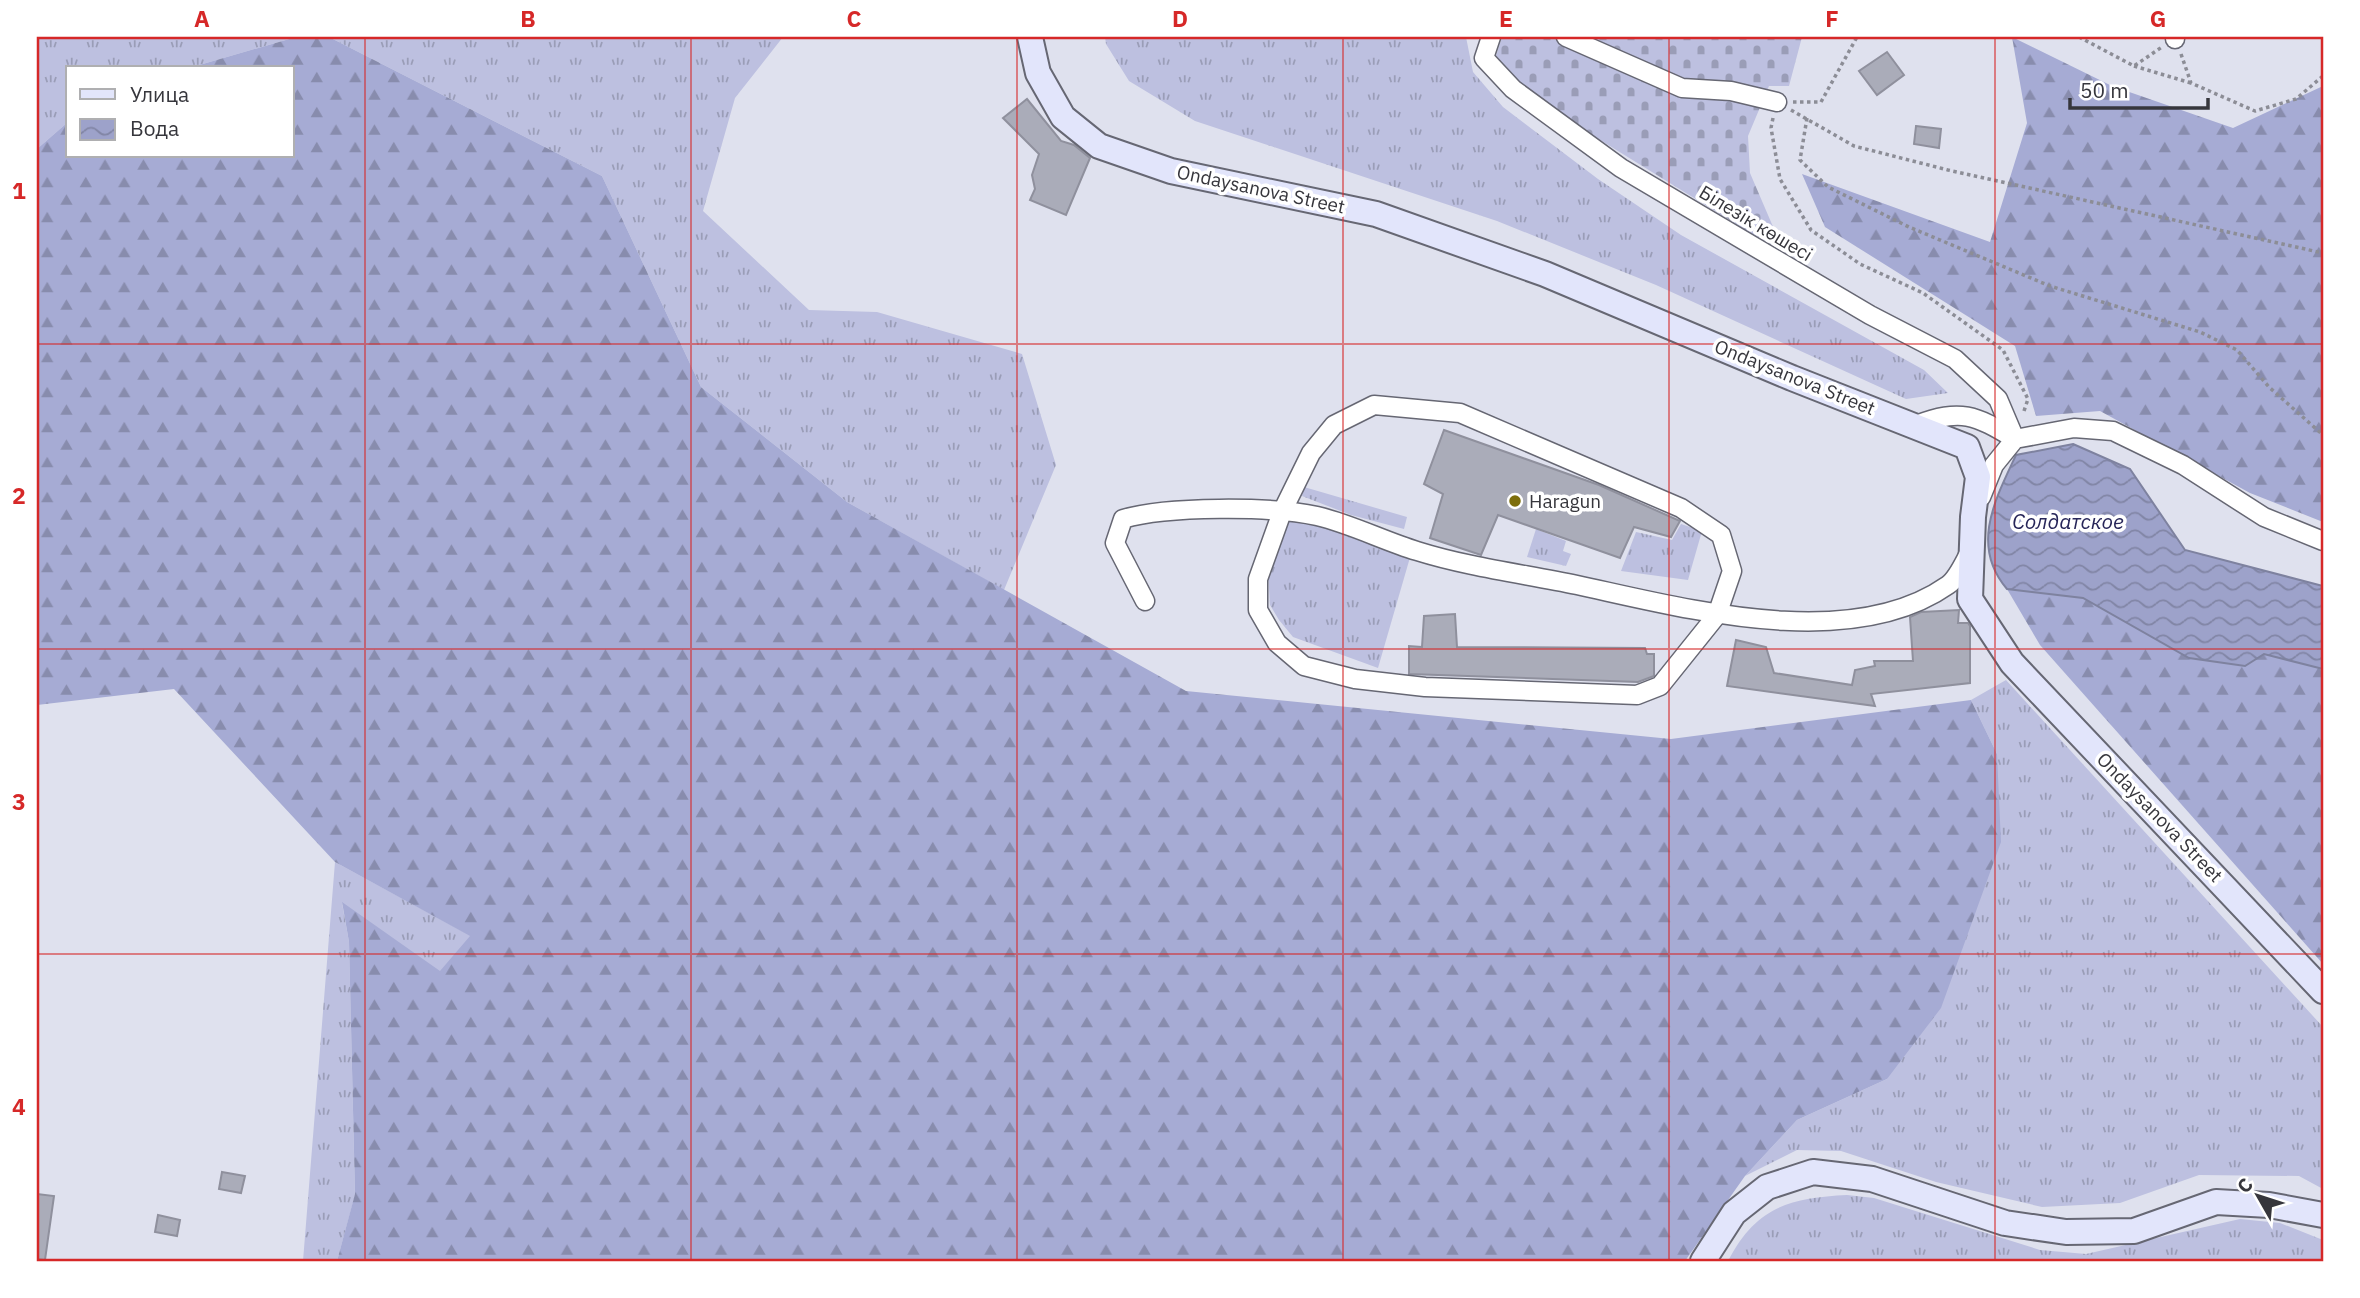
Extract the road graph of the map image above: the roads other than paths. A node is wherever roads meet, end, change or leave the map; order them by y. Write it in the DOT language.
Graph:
graph roads {
  1 [pos="1030,37"];
  2 [pos="1491,37"];
  3 [pos="1566,37"];
  4 [pos="1777,102"];
  5 [pos="1916,425"];
  6 [pos="2015,439"];
  7 [pos="1282,512"];
  8 [pos="1973,517"];
  9 [pos="2323,541"];
  10 [pos="1972,548"];
  11 [pos="1145,601"];
  12 [pos="1717,615"];
  13 [pos="2323,991"];
  14 [pos="2323,1215"];
  15 [pos="1703,1261"];
  1 -- 5 [label="street, Ondaysanova Street"];
  2 -- 6 [label="street, Білезік көшесі"];
  3 -- 4 [label="street"];
  5 -- 6 [label="street"];
  5 -- 8 [label="street, Ondaysanova Street"];
  6 -- 8 [label="street"];
  6 -- 9 [label="street"];
  7 -- 11 [label="street"];
  7 -- 12 [label="street"];
  7 -- 12 [label="street"];
  7 -- 12 [label="street"];
  8 -- 10 [label="street, Ondaysanova Street"];
  10 -- 12 [label="street"];
  10 -- 13 [label="street, Ondaysanova Street"];
  14 -- 15 [label="street"];
}
